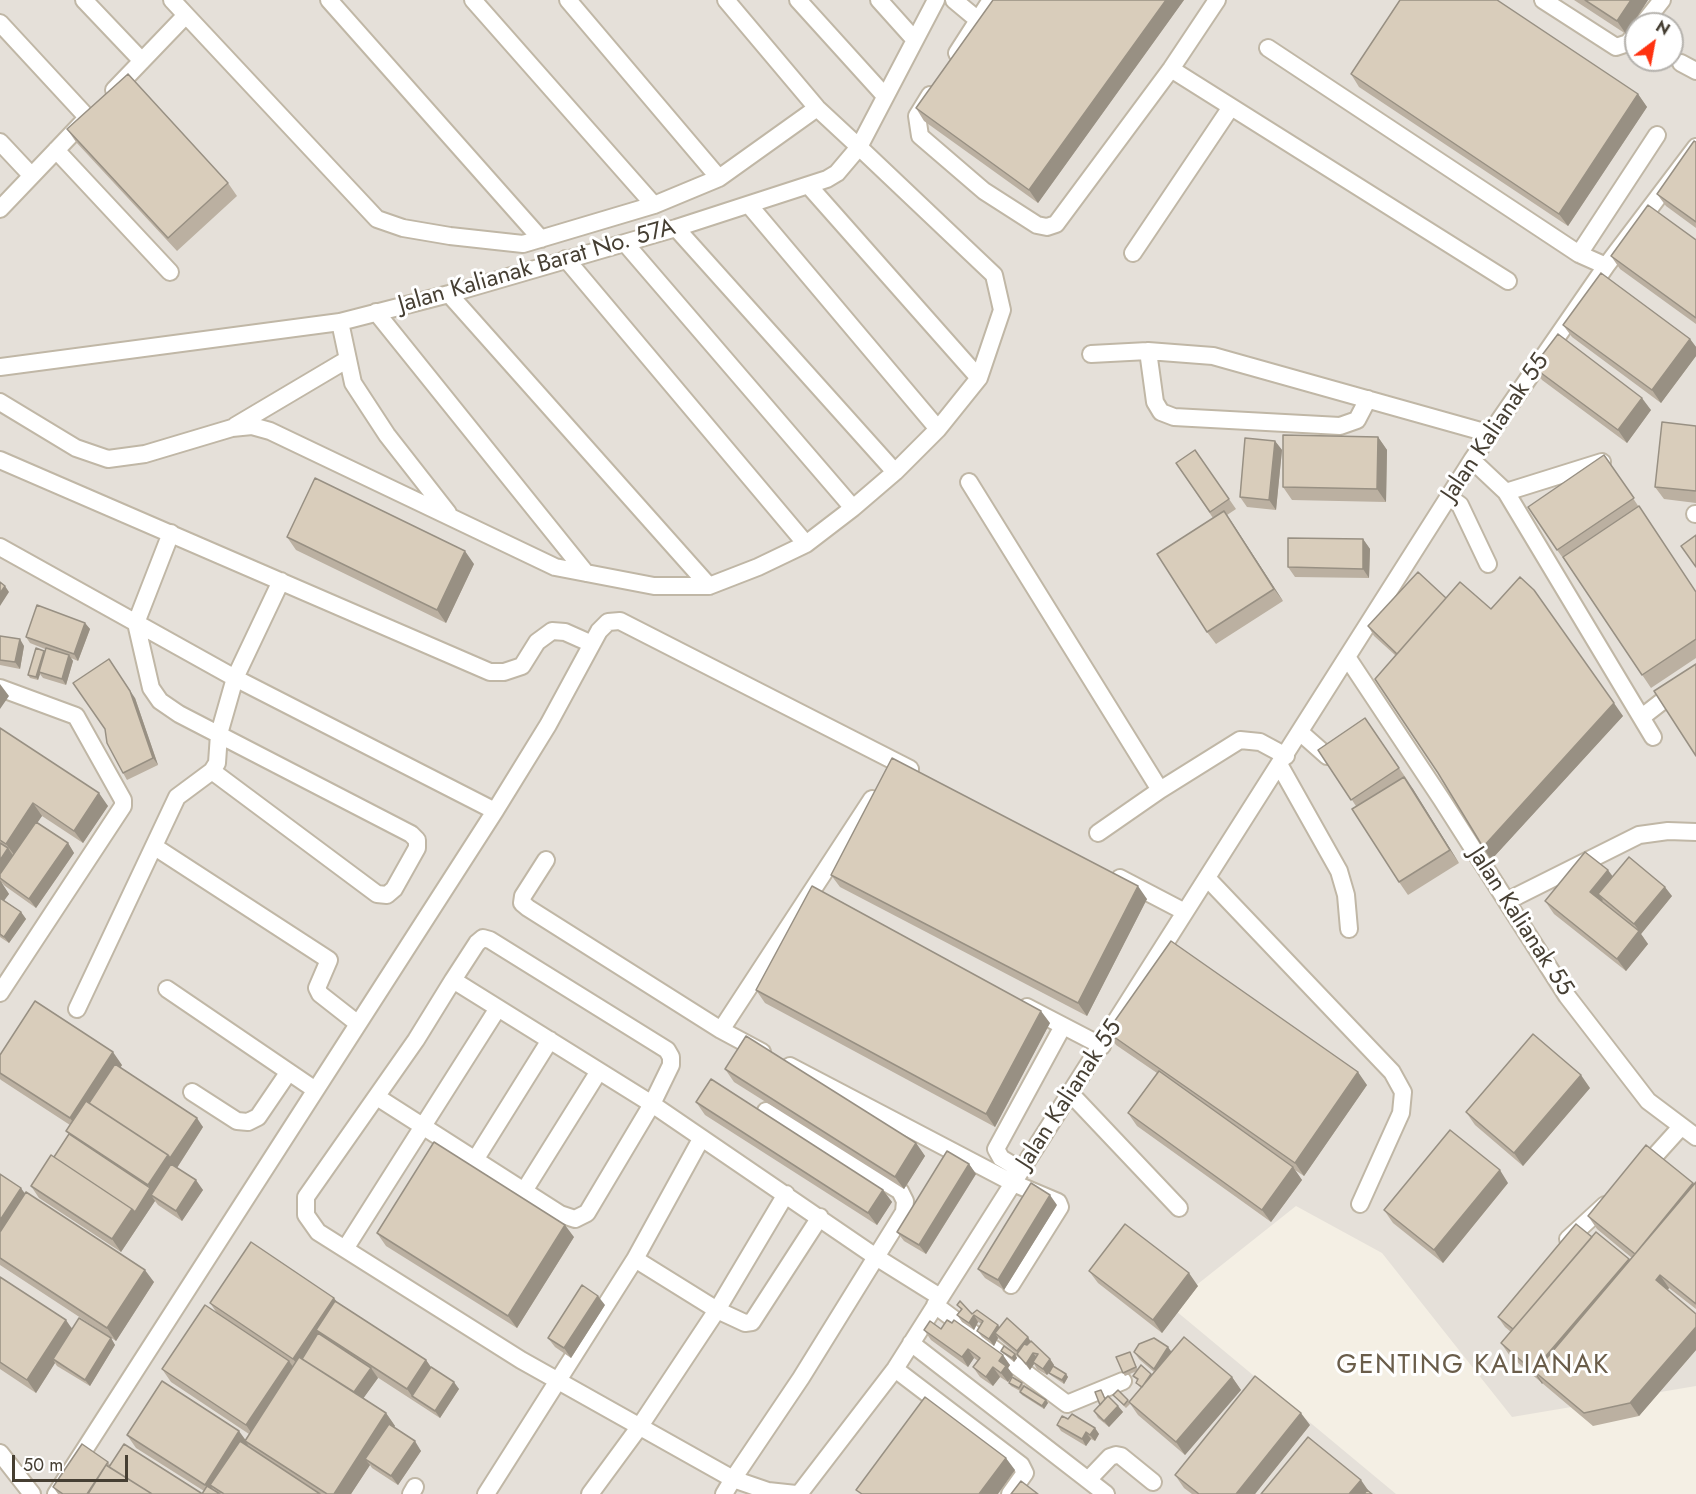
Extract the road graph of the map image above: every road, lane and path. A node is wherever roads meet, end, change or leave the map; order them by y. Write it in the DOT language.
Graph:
graph roads {
  1 [pos="84,0"];
  2 [pos="172,0"];
  3 [pos="329,0"];
  4 [pos="473,0"];
  5 [pos="568,0"];
  6 [pos="726,0"];
  7 [pos="798,0"];
  8 [pos="879,0"];
  9 [pos="936,0"];
  10 [pos="954,0"];
  11 [pos="991,0"];
  12 [pos="1217,0"];
  13 [pos="1543,0"];
  14 [pos="1662,0"];
  15 [pos="1652,12"];
  16 [pos="186,15"];
  17 [pos="978,20"];
  18 [pos="0,23"];
  19 [pos="914,39"];
  20 [pos="1624,44"];
  21 [pos="1268,48"];
  22 [pos="142,61"];
  23 [pos="1171,69"];
  24 [pos="885,96"];
  25 [pos="1231,107"];
  26 [pos="817,108"];
  27 [pos="87,117"];
  28 [pos="1657,135"];
  29 [pos="0,142"];
  30 [pos="859,147"];
  31 [pos="1696,147"];
  32 [pos="56,150"];
  33 [pos="31,175"];
  34 [pos="719,178"];
  35 [pos="809,186"];
  36 [pos="654,205"];
  37 [pos="749,205"];
  38 [pos="0,209"];
  39 [pos="676,228"];
  40 [pos="542,239"];
  41 [pos="625,243"];
  42 [pos="1133,253"];
  43 [pos="1579,254"];
  44 [pos="567,259"];
  45 [pos="1606,266"];
  46 [pos="170,272"];
  47 [pos="1508,281"];
  48 [pos="449,294"];
  49 [pos="376,312"];
  50 [pos="340,322"];
  51 [pos="1148,351"];
  52 [pos="1091,354"];
  53 [pos="348,359"];
  54 [pos="0,367"];
  55 [pos="979,378"];
  56 [pos="1368,399"];
  57 [pos="0,402"];
  58 [pos="232,428"];
  59 [pos="938,429"];
  60 [pos="1491,434"];
  61 [pos="0,460"];
  62 [pos="1472,460"];
  63 [pos="1602,462"];
  64 [pos="895,472"];
  65 [pos="969,482"];
  66 [pos="1506,492"];
  67 [pos="1449,497"];
  68 [pos="854,508"];
  69 [pos="450,516"];
  70 [pos="171,533"];
  71 [pos="806,544"];
  72 [pos="0,547"];
  73 [pos="1488,564"];
  74 [pos="586,573"];
  75 [pos="281,581"];
  76 [pos="709,586"];
  77 [pos="136,623"];
  78 [pos="592,644"];
  79 [pos="1347,657"];
  80 [pos="235,678"];
  81 [pos="1683,685"];
  82 [pos="0,688"];
  83 [pos="1642,717"];
  84 [pos="219,734"];
  85 [pos="1301,734"];
  86 [pos="1653,737"];
  87 [pos="1356,742"];
  88 [pos="1283,761"];
  89 [pos="212,771"];
  90 [pos="925,777"];
  91 [pos="1160,790"];
  92 [pos="872,799"];
  93 [pos="495,811"];
  94 [pos="1098,832"];
  95 [pos="1696,832"];
  96 [pos="155,847"];
  97 [pos="546,860"];
  98 [pos="1102,869"];
  99 [pos="1208,879"];
  100 [pos="1507,901"];
  101 [pos="1185,912"];
  102 [pos="1349,929"];
  103 [pos="453,980"];
  104 [pos="167,989"];
  105 [pos="0,993"];
  106 [pos="1011,998"];
  107 [pos="498,1008"];
  108 [pos="76,1009"];
  109 [pos="357,1023"];
  110 [pos="1063,1026"];
  111 [pos="722,1030"];
  112 [pos="550,1040"];
  113 [pos="1102,1046"];
  114 [pos="599,1071"];
  115 [pos="288,1073"];
  116 [pos="315,1089"];
  117 [pos="192,1092"];
  118 [pos="1071,1094"];
  119 [pos="377,1097"];
  120 [pos="652,1104"];
  121 [pos="766,1111"];
  122 [pos="424,1127"];
  123 [pos="1680,1128"];
  124 [pos="1696,1137"];
  125 [pos="701,1139"];
  126 [pos="475,1160"];
  127 [pos="1017,1177"];
  128 [pos="1635,1177"];
  129 [pos="524,1191"];
  130 [pos="1618,1192"];
  131 [pos="786,1194"];
  132 [pos="1360,1204"];
  133 [pos="1179,1208"];
  134 [pos="820,1217"];
  135 [pos="1568,1239"];
  136 [pos="345,1249"];
  137 [pos="876,1257"];
  138 [pos="635,1259"];
  139 [pos="1011,1285"];
  140 [pos="938,1301"];
  141 [pos="717,1310"];
  142 [pos="911,1343"];
  143 [pos="895,1369"];
  144 [pos="557,1381"];
  145 [pos="1123,1381"];
  146 [pos="640,1426"];
  147 [pos="0,1453"];
  148 [pos="733,1479"];
  149 [pos="1088,1480"];
  150 [pos="1153,1482"];
  151 [pos="32,1494"];
  152 [pos="56,1494"];
  153 [pos="486,1494"];
  154 [pos="590,1494"];
  155 [pos="724,1494"];
  156 [pos="797,1494"];
  157 [pos="1010,1494"];
  158 [pos="1106,1494"];
  1 -- 22 [label="lane"];
  2 -- 16 [label="lane, Jalan Kalianak Barat No. 57A"];
  3 -- 40 [label="lane"];
  4 -- 36 [label="lane"];
  5 -- 34 [label="lane"];
  6 -- 26 [label="lane"];
  7 -- 24 [label="lane"];
  8 -- 19 [label="lane"];
  9 -- 19 [label="lane, Jalan Kalianak Barat No. 57A"];
  10 -- 17 [label="lane"];
  11 -- 17 [label="lane"];
  12 -- 23 [label="lane"];
  13 -- 20 [label="lane"];
  14 -- 15 [label="lane"];
  16 -- 22 [label="lane"];
  16 -- 40 [label="lane, Jalan Kalianak Barat No. 57A"];
  17 -- 23 [label="lane"];
  18 -- 27 [label="lane"];
  19 -- 24 [label="lane, Jalan Kalianak Barat No. 57A"];
  21 -- 43 [label="lane"];
  22 -- 27 [label="lane"];
  23 -- 25 [label="lane"];
  24 -- 30 [label="lane, Jalan Kalianak Barat No. 57A"];
  25 -- 42 [label="lane"];
  25 -- 47 [label="lane"];
  26 -- 30 [label="lane"];
  26 -- 34 [label="lane, Jalan Kalianak Barat No. 57A"];
  27 -- 32 [label="lane"];
  28 -- 43 [label="lane"];
  29 -- 33 [label="lane"];
  30 -- 35 [label="lane, Jalan Kalianak Barat No. 57A"];
  30 -- 55 [label="lane"];
  31 -- 45 [label="lane, Jalan Kalianak 55"];
  32 -- 33 [label="lane"];
  32 -- 46 [label="lane"];
  33 -- 38 [label="lane"];
  34 -- 36 [label="lane, Jalan Kalianak Barat No. 57A"];
  35 -- 37 [label="lane, Jalan Kalianak Barat No. 57A"];
  35 -- 55 [label="lane"];
  36 -- 40 [label="lane, Jalan Kalianak Barat No. 57A"];
  37 -- 39 [label="lane, Jalan Kalianak Barat No. 57A"];
  37 -- 59 [label="lane"];
  39 -- 41 [label="lane, Jalan Kalianak Barat No. 57A"];
  39 -- 64 [label="lane"];
  41 -- 44 [label="lane, Jalan Kalianak Barat No. 57A"];
  41 -- 68 [label="lane"];
  43 -- 45 [label="lane"];
  44 -- 48 [label="lane, Jalan Kalianak Barat No. 57A"];
  44 -- 71 [label="lane"];
  45 -- 60 [label="lane, Jalan Kalianak 55"];
  48 -- 49 [label="lane, Jalan Kalianak Barat No. 57A"];
  48 -- 76 [label="lane"];
  49 -- 50 [label="lane, Jalan Kalianak Barat No. 57A"];
  49 -- 74 [label="lane"];
  50 -- 53 [label="lane"];
  50 -- 54 [label="lane, Jalan Kalianak Barat No. 57A"];
  51 -- 52 [label="lane"];
  51 -- 56 [label="lane"];
  51 -- 56 [label="lane"];
  53 -- 58 [label="lane"];
  53 -- 69 [label="lane"];
  55 -- 59 [label="lane"];
  56 -- 60 [label="lane"];
  57 -- 58 [label="lane"];
  58 -- 69 [label="lane"];
  59 -- 64 [label="lane"];
  60 -- 62 [label="lane, Jalan Kalianak 55"];
  61 -- 70 [label="lane"];
  62 -- 66 [label="lane"];
  62 -- 67 [label="lane, Jalan Kalianak 55"];
  63 -- 66 [label="lane"];
  64 -- 68 [label="lane"];
  65 -- 91 [label="lane"];
  66 -- 83 [label="lane"];
  67 -- 73 [label="lane"];
  67 -- 79 [label="lane, Jalan Kalianak 55"];
  68 -- 71 [label="lane"];
  69 -- 74 [label="lane"];
  70 -- 75 [label="lane"];
  70 -- 77 [label="lane"];
  71 -- 76 [label="lane"];
  72 -- 77 [label="lane"];
  74 -- 76 [label="lane"];
  75 -- 78 [label="lane"];
  75 -- 80 [label="lane"];
  77 -- 80 [label="lane"];
  77 -- 84 [label="lane"];
  78 -- 90 [label="lane"];
  78 -- 93 [label="lane"];
  79 -- 85 [label="lane, Jalan Kalianak 55"];
  79 -- 100 [label="lane, Jalan Kalianak 55"];
  80 -- 84 [label="lane"];
  80 -- 93 [label="lane"];
  81 -- 83 [label="lane"];
  82 -- 105 [label="lane"];
  83 -- 86 [label="lane"];
  84 -- 89 [label="lane"];
  84 -- 89 [label="lane"];
  85 -- 87 [label="lane"];
  85 -- 88 [label="lane, Jalan Kalianak 55"];
  88 -- 91 [label="lane"];
  88 -- 99 [label="lane, Jalan Kalianak 55"];
  88 -- 102 [label="lane"];
  89 -- 96 [label="lane"];
  91 -- 94 [label="lane"];
  92 -- 111 [label="lane"];
  93 -- 109 [label="lane"];
  95 -- 100 [label="lane"];
  96 -- 108 [label="lane"];
  96 -- 109 [label="lane"];
  97 -- 111 [label="lane"];
  98 -- 101 [label="lane"];
  99 -- 101 [label="lane, Jalan Kalianak 55"];
  99 -- 132 [label="lane"];
  100 -- 123 [label="lane, Jalan Kalianak 55"];
  101 -- 113 [label="lane, Jalan Kalianak 55"];
  103 -- 107 [label="lane"];
  103 -- 119 [label="lane"];
  103 -- 120 [label="lane"];
  104 -- 115 [label="lane"];
  106 -- 110 [label="lane"];
  107 -- 112 [label="lane"];
  107 -- 122 [label="lane"];
  109 -- 116 [label="lane"];
  110 -- 113 [label="lane"];
  110 -- 127 [label="lane"];
  111 -- 127 [label="lane"];
  112 -- 114 [label="lane"];
  112 -- 126 [label="lane"];
  113 -- 118 [label="lane, Jalan Kalianak 55"];
  114 -- 120 [label="lane"];
  114 -- 129 [label="lane"];
  115 -- 116 [label="lane"];
  115 -- 117 [label="lane"];
  116 -- 152 [label="lane"];
  118 -- 127 [label="lane, Jalan Kalianak 55"];
  118 -- 133 [label="lane"];
  119 -- 122 [label="lane"];
  119 -- 136 [label="lane"];
  120 -- 125 [label="lane"];
  120 -- 129 [label="lane"];
  121 -- 137 [label="lane"];
  122 -- 126 [label="lane"];
  122 -- 136 [label="lane"];
  123 -- 124 [label="lane, Jalan Kalianak 55"];
  123 -- 128 [label="lane"];
  125 -- 131 [label="lane"];
  125 -- 138 [label="lane"];
  126 -- 129 [label="lane"];
  127 -- 139 [label="lane"];
  127 -- 140 [label="lane, Jalan Kalianak 55"];
  130 -- 135 [label="lane"];
  131 -- 134 [label="lane"];
  131 -- 141 [label="lane"];
  134 -- 137 [label="lane"];
  134 -- 141 [label="lane"];
  136 -- 144 [label="lane"];
  137 -- 140 [label="lane"];
  137 -- 148 [label="lane"];
  138 -- 141 [label="lane"];
  138 -- 144 [label="lane"];
  140 -- 142 [label="lane, Jalan Kalianak 55"];
  140 -- 145 [label="lane"];
  141 -- 146 [label="lane"];
  142 -- 143 [label="lane, Jalan Kalianak 55"];
  142 -- 149 [label="lane"];
  143 -- 156 [label="lane, Jalan Kalianak 55"];
  143 -- 157 [label="lane"];
  144 -- 146 [label="lane"];
  144 -- 153 [label="lane"];
  146 -- 148 [label="lane"];
  146 -- 154 [label="lane"];
  147 -- 151 [label="lane"];
  148 -- 155 [label="lane"];
  148 -- 156 [label="lane"];
  149 -- 150 [label="lane"];
  149 -- 158 [label="lane"];
}
